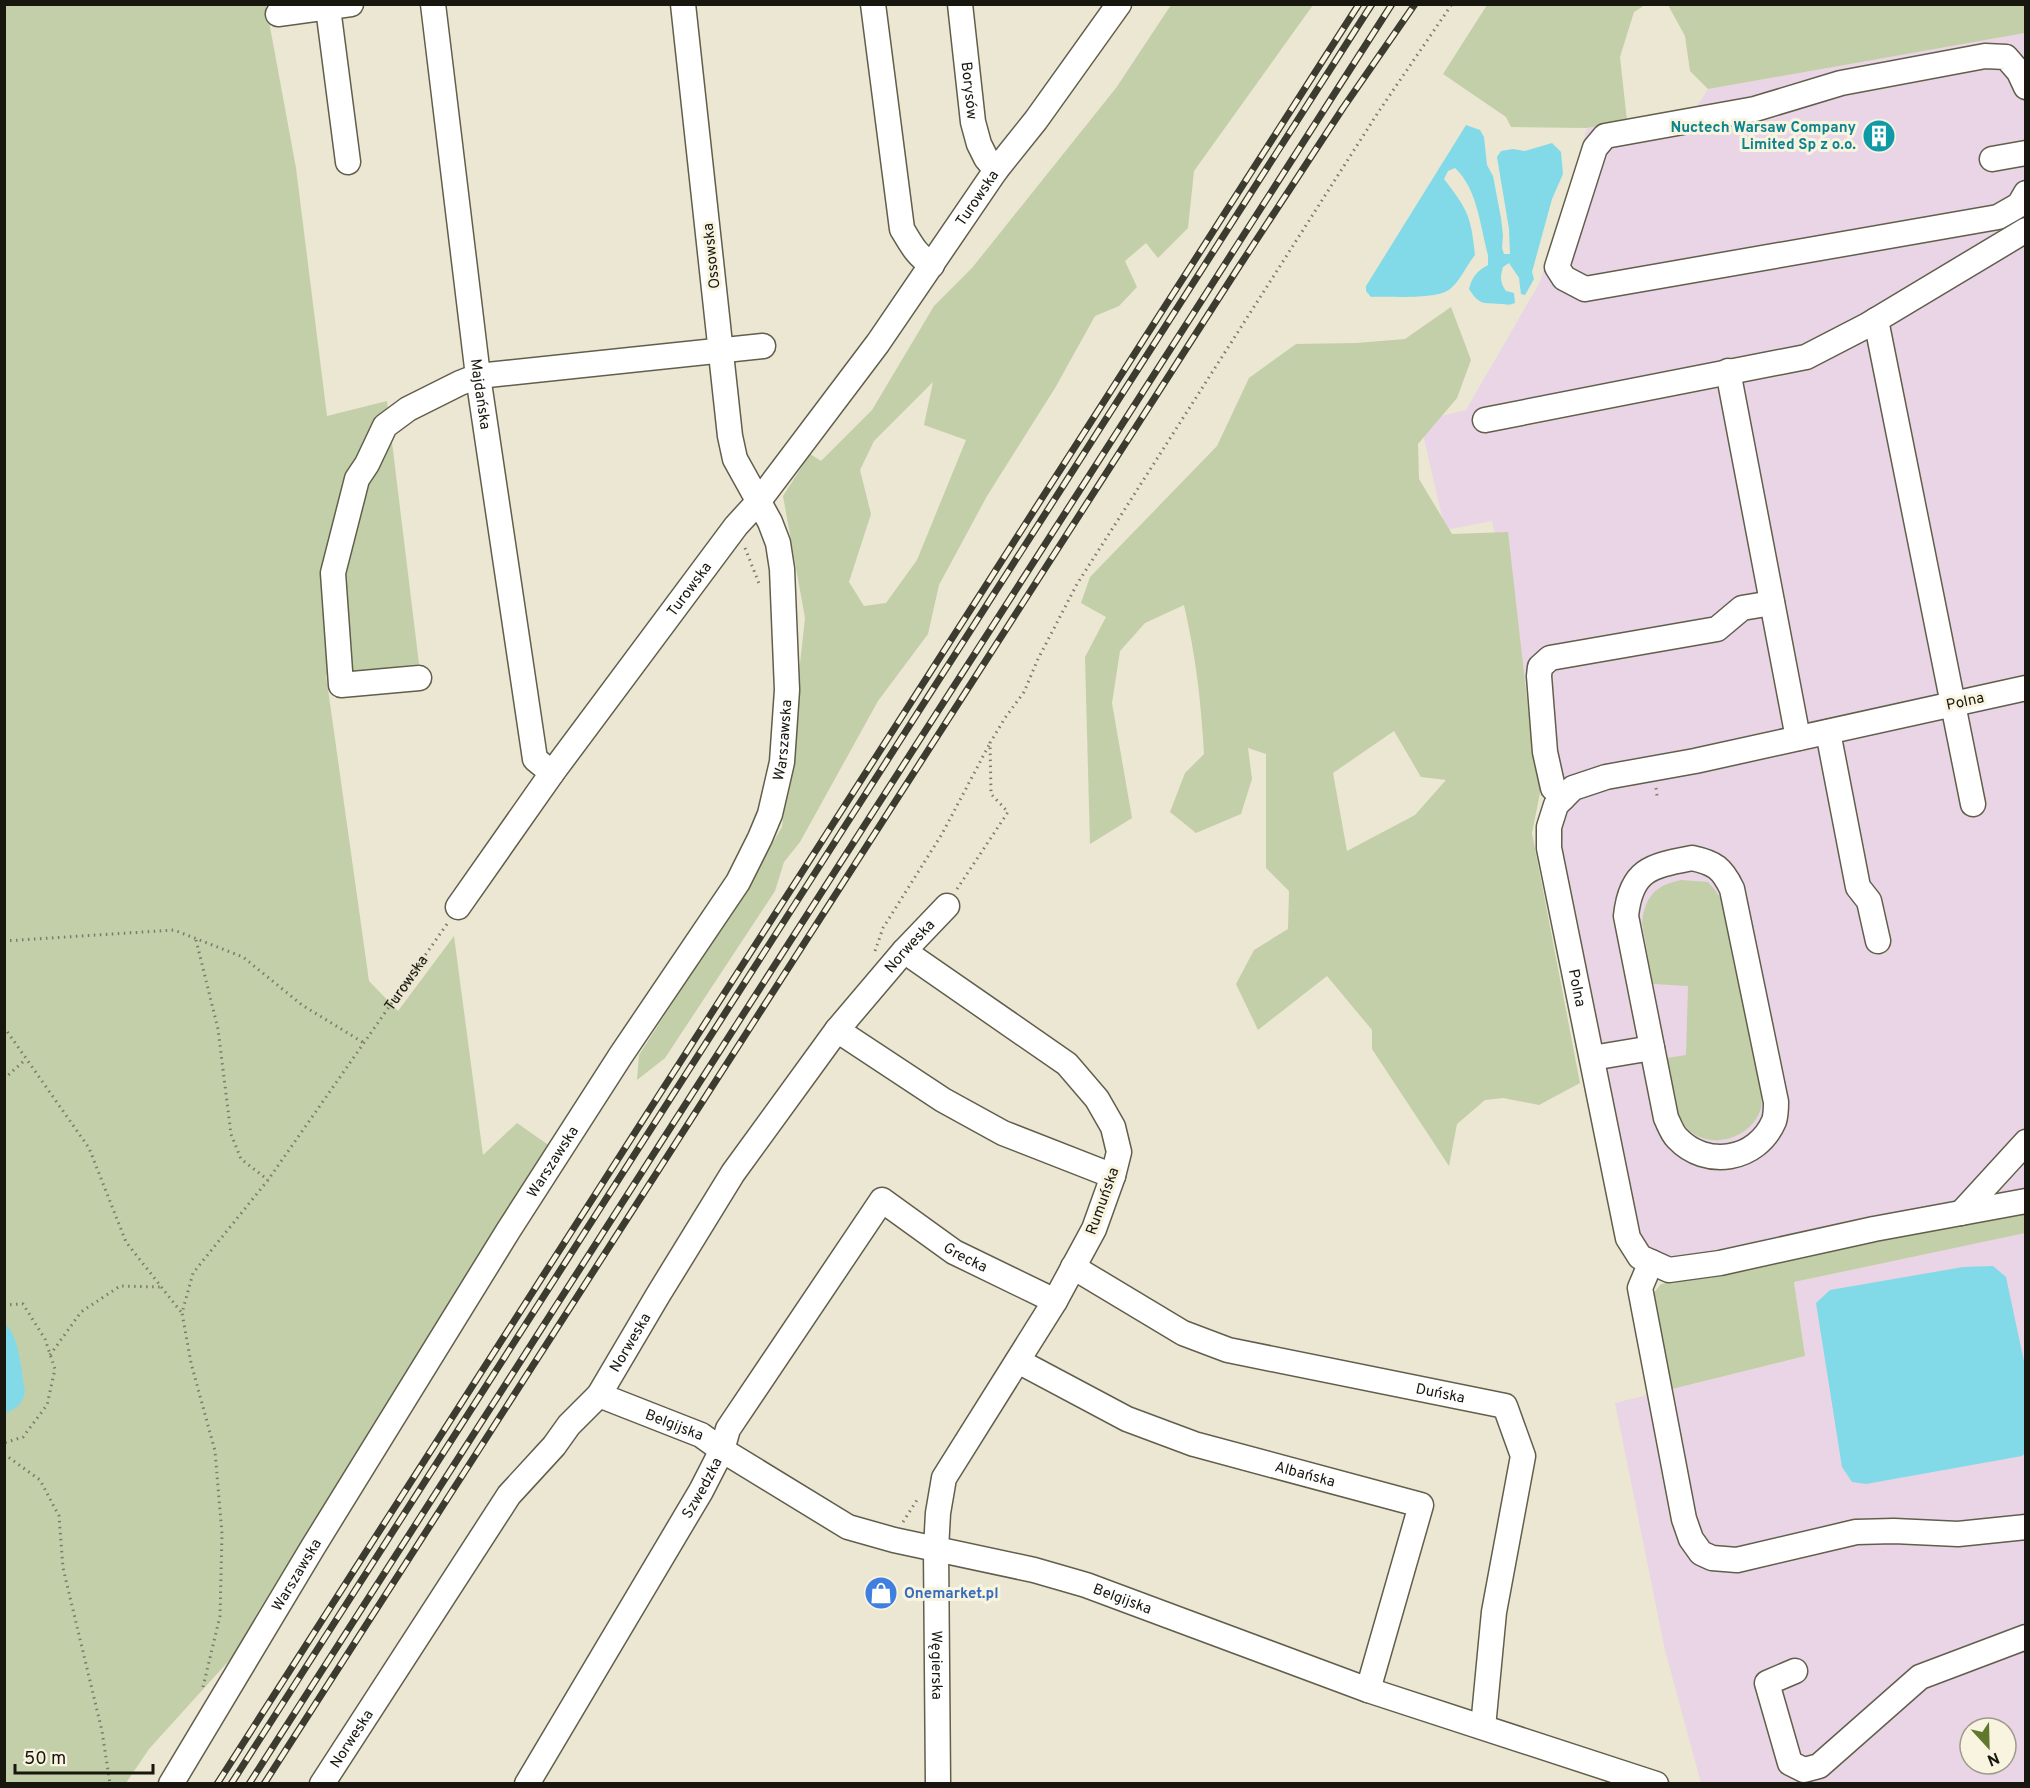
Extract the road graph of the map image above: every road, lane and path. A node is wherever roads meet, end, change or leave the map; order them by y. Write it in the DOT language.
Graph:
graph roads {
  1 [pos="433,4"];
  2 [pos="683,4"];
  3 [pos="873,4"];
  4 [pos="960,4"];
  5 [pos="1119,4"];
  6 [pos="1452,4"];
  7 [pos="339,6"];
  8 [pos="278,14"];
  9 [pos="2025,87"];
  10 [pos="2025,153"];
  11 [pos="1992,159"];
  12 [pos="348,162"];
  13 [pos="996,170"];
  14 [pos="2025,193"];
  15 [pos="2025,230"];
  16 [pos="932,265"];
  17 [pos="1876,320"];
  18 [pos="763,346"];
  19 [pos="722,351"];
  20 [pos="1728,371"];
  21 [pos="478,376"];
  22 [pos="1485,420"];
  23 [pos="759,502"];
  24 [pos="736,526"];
  25 [pos="762,591"];
  26 [pos="1772,603"];
  27 [pos="419,678"];
  28 [pos="2025,688"];
  29 [pos="1952,704"];
  30 [pos="1828,732"];
  31 [pos="1798,738"];
  32 [pos="990,743"];
  33 [pos="552,773"];
  34 [pos="1563,798"];
  35 [pos="1973,804"];
  36 [pos="946,906"];
  37 [pos="458,907"];
  38 [pos="195,939"];
  39 [pos="4,941"];
  40 [pos="1878,941"];
  41 [pos="904,951"];
  42 [pos="872,960"];
  43 [pos="4,1027"];
  44 [pos="837,1030"];
  45 [pos="364,1043"];
  46 [pos="1652,1048"];
  47 [pos="1592,1058"];
  48 [pos="26,1059"];
  49 [pos="4,1079"];
  50 [pos="2025,1142"];
  51 [pos="1113,1176"];
  52 [pos="268,1180"];
  53 [pos="882,1200"];
  54 [pos="2025,1201"];
  55 [pos="1961,1213"];
  56 [pos="1651,1262"];
  57 [pos="1073,1267"];
  58 [pos="161,1287"];
  59 [pos="1055,1301"];
  60 [pos="4,1305"];
  61 [pos="182,1313"];
  62 [pos="50,1355"];
  63 [pos="1018,1361"];
  64 [pos="600,1395"];
  65 [pos="4,1443"];
  66 [pos="722,1450"];
  67 [pos="4,1454"];
  68 [pos="923,1491"];
  69 [pos="898,1526"];
  70 [pos="2025,1527"];
  71 [pos="936,1549"];
  72 [pos="2025,1637"];
  73 [pos="1795,1671"];
  74 [pos="1368,1690"];
  75 [pos="201,1692"];
  76 [pos="1483,1727"];
  77 [pos="110,1784"];
  78 [pos="171,1784"];
  79 [pos="322,1784"];
  80 [pos="527,1784"];
  81 [pos="938,1784"];
  82 [pos="1656,1784"];
  1 -- 21 [label="street, Majdańska"];
  2 -- 19 [label="street, Ossowska"];
  3 -- 16 [label="street"];
  4 -- 13 [label="street, Borysów"];
  5 -- 13 [label="street, Turowska"];
  6 -- 32 [label="path"];
  7 -- 8 [label="street"];
  7 -- 12 [label="street"];
  9 -- 14 [label="street"];
  10 -- 11 [label="street"];
  13 -- 16 [label="street, Turowska"];
  15 -- 17 [label="street"];
  16 -- 23 [label="street, Turowska"];
  17 -- 20 [label="street"];
  17 -- 29 [label="street"];
  18 -- 19 [label="street"];
  19 -- 21 [label="street"];
  19 -- 23 [label="street, Ossowska"];
  20 -- 22 [label="street"];
  20 -- 26 [label="street"];
  21 -- 27 [label="street"];
  21 -- 33 [label="street, Majdańska"];
  23 -- 24 [label="street, Turowska"];
  23 -- 78 [label="street, Warszawska"];
  24 -- 25 [label="path"];
  24 -- 33 [label="street, Turowska"];
  26 -- 31 [label="street"];
  26 -- 34 [label="street"];
  28 -- 29 [label="street, Polna"];
  29 -- 30 [label="street, Polna"];
  29 -- 35 [label="street"];
  30 -- 31 [label="street, Polna"];
  30 -- 40 [label="street"];
  31 -- 34 [label="street, Polna"];
  32 -- 36 [label="path"];
  32 -- 42 [label="path"];
  33 -- 37 [label="street, Turowska"];
  34 -- 47 [label="street, Polna"];
  36 -- 41 [label="street, Norweska"];
  37 -- 45 [label="path, Turowska"];
  38 -- 39 [label="path"];
  38 -- 45 [label="path"];
  38 -- 52 [label="path"];
  41 -- 44 [label="street, Norweska"];
  41 -- 51 [label="street, Rumuńska"];
  43 -- 48 [label="path"];
  44 -- 51 [label="street"];
  44 -- 64 [label="street, Norweska"];
  45 -- 52 [label="path, Turowska"];
  46 -- 46 [label="street"];
  46 -- 47 [label="street"];
  47 -- 56 [label="street, Polna"];
  48 -- 49 [label="path"];
  48 -- 58 [label="path"];
  50 -- 55 [label="street"];
  51 -- 57 [label="street, Rumuńska"];
  52 -- 61 [label="path, Turowska"];
  53 -- 59 [label="street, Grecka"];
  53 -- 66 [label="street, Szwedzka"];
  54 -- 55 [label="street"];
  55 -- 56 [label="street"];
  56 -- 70 [label="street"];
  57 -- 59 [label="street, Rumuńska"];
  57 -- 76 [label="street, Duńska"];
  58 -- 61 [label="path"];
  58 -- 62 [label="path"];
  59 -- 63 [label="street, Rumuńska"];
  60 -- 62 [label="path"];
  61 -- 75 [label="path"];
  62 -- 65 [label="path"];
  63 -- 71 [label="street, Rumuńska"];
  63 -- 74 [label="street, Albańska"];
  64 -- 66 [label="street, Belgijska"];
  64 -- 79 [label="street, Norweska"];
  66 -- 71 [label="street, Belgijska"];
  66 -- 80 [label="street, Szwedzka"];
  67 -- 77 [label="path"];
  68 -- 69 [label="path"];
  71 -- 74 [label="street, Belgijska"];
  71 -- 81 [label="street, Węgierska"];
  72 -- 73 [label="street"];
  74 -- 76 [label="street, Belgijska"];
  76 -- 82 [label="street, Belgijska"];
}
